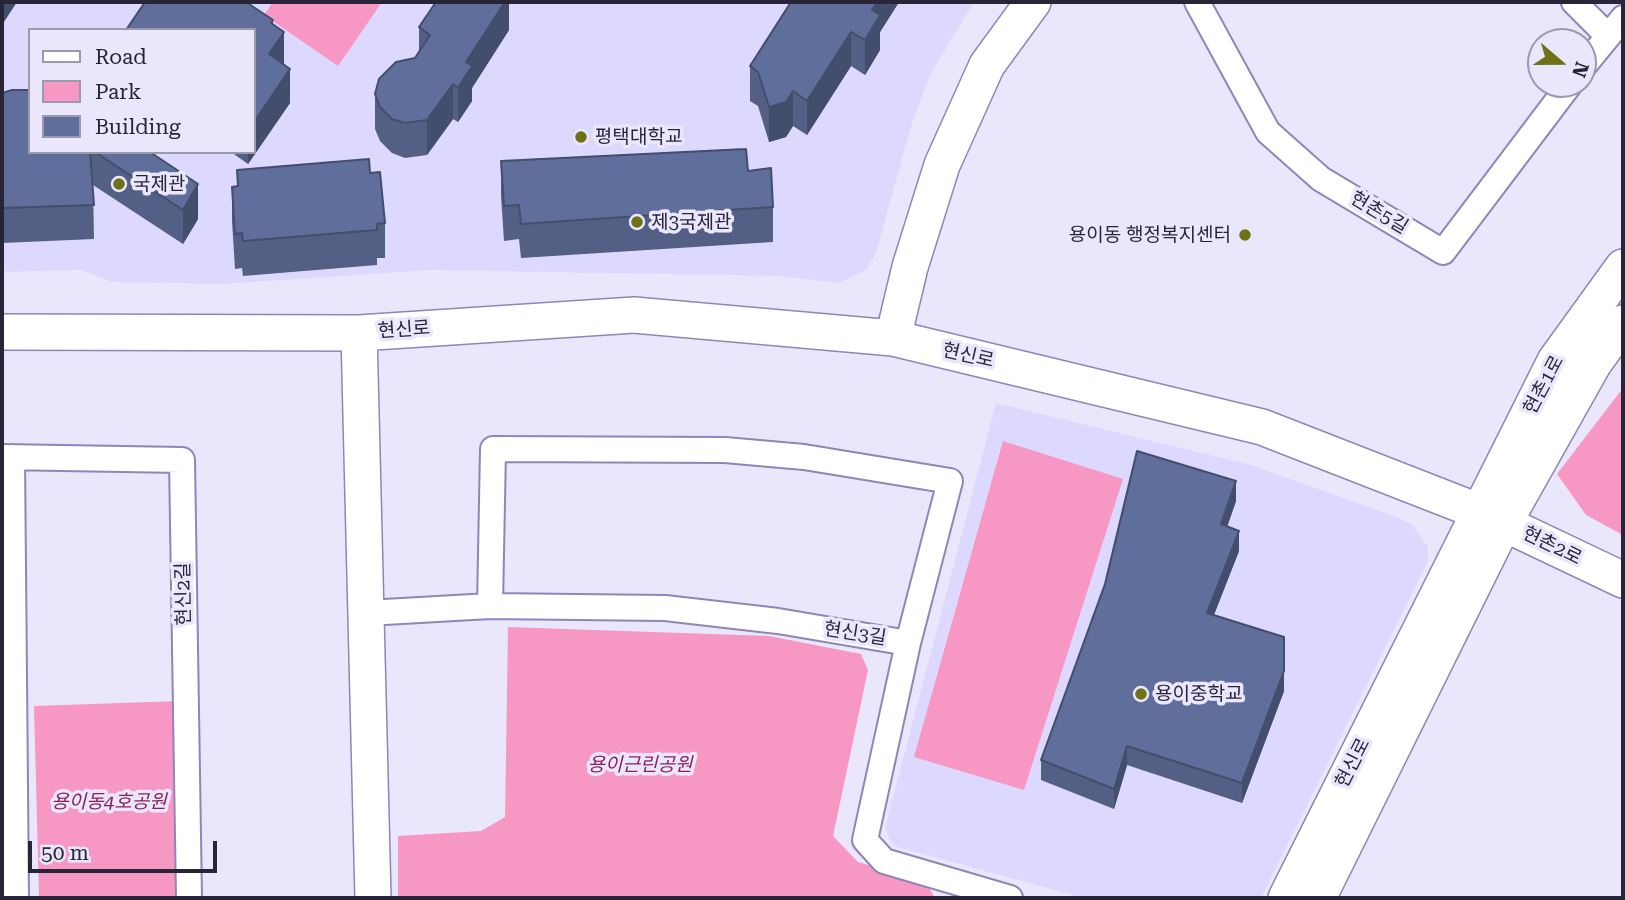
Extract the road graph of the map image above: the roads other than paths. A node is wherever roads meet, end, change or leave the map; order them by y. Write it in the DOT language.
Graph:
graph roads {
  1 [pos="1033,2"];
  2 [pos="1197,2"];
  3 [pos="1574,2"];
  4 [pos="1615,26"];
  5 [pos="1597,49"];
  6 [pos="1559,98"];
  7 [pos="1623,267"];
  8 [pos="1623,323"];
  9 [pos="2,332"];
  10 [pos="359,333"];
  11 [pos="893,338"];
  12 [pos="7,457"];
  13 [pos="1492,517"];
  14 [pos="1623,580"];
  15 [pos="490,606"];
  16 [pos="367,613"];
  17 [pos="908,643"];
  18 [pos="964,892"];
  19 [pos="16,898"];
  20 [pos="189,898"];
  21 [pos="373,898"];
  22 [pos="1010,898"];
  23 [pos="1286,898"];
  24 [pos="1318,898"];
  1 -- 11 [label="street"];
  2 -- 6 [label="street, 현촌5길"];
  3 -- 4 [label="street"];
  4 -- 5 [label="street"];
  7 -- 13 [label="street, 현촌1로"];
  8 -- 13 [label="street, 현신로"];
  9 -- 10 [label="street, 현신로"];
  10 -- 11 [label="street, 현신로"];
  10 -- 16 [label="street"];
  11 -- 13 [label="street, 현신로"];
  12 -- 19 [label="street, 현신2길"];
  12 -- 20 [label="street, 현신2길"];
  13 -- 14 [label="street, 현촌2로"];
  13 -- 23 [label="street, 현신로"];
  13 -- 24 [label="street, 현신로"];
  15 -- 16 [label="street, 현신3길"];
  15 -- 17 [label="street, 현신3길"];
  15 -- 17 [label="street"];
  16 -- 21 [label="street"];
  17 -- 18 [label="street, 현신3길"];
  18 -- 22 [label="street, 현신3길"];
}
